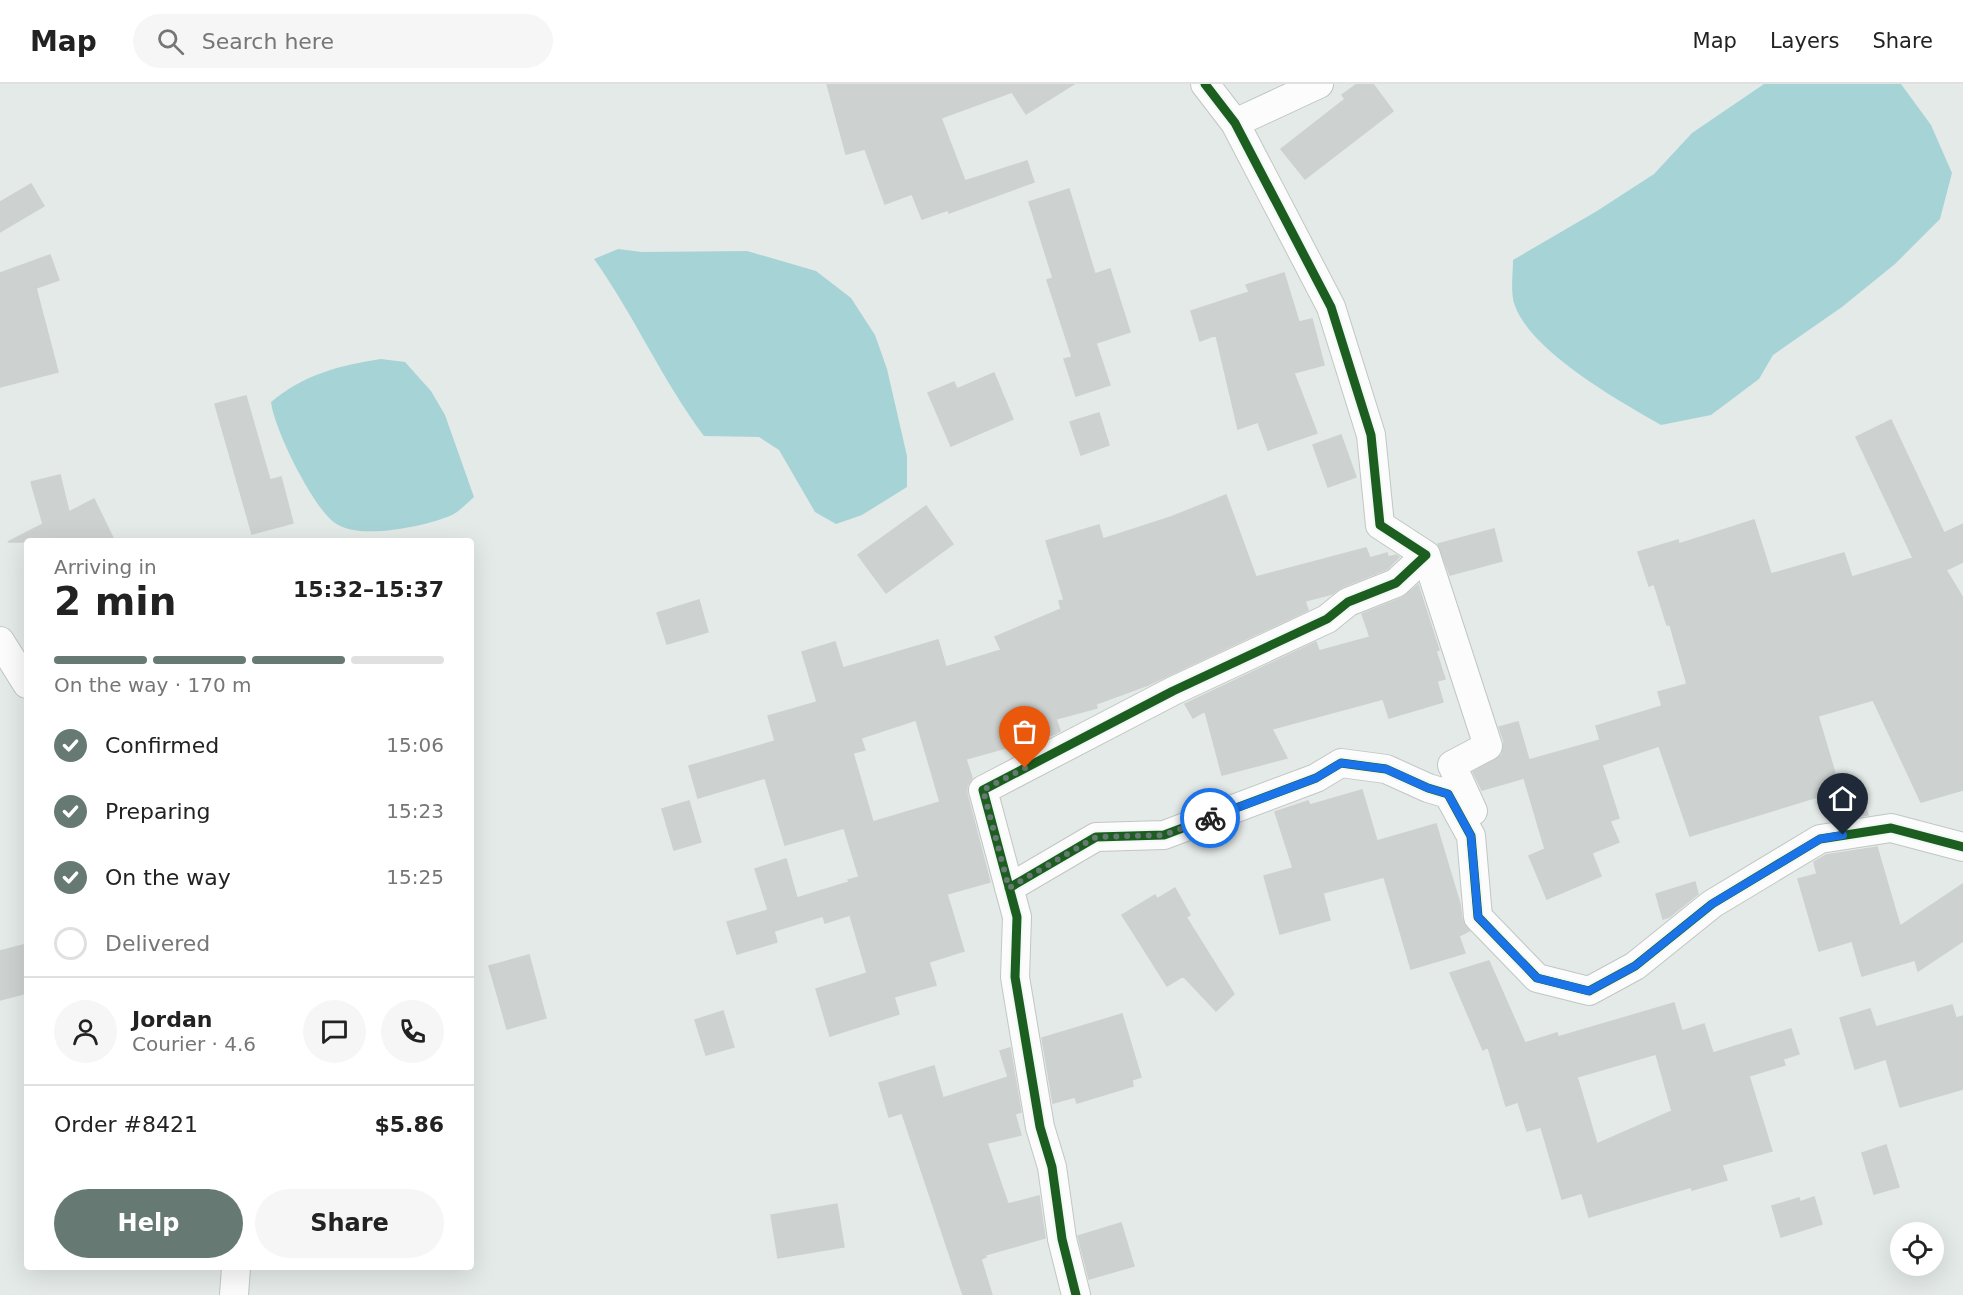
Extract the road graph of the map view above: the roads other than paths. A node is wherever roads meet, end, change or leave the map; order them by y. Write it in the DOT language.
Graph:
graph roads {
  1 [pos="1205,84"];
  2 [pos="1319,84"];
  3 [pos="1235,123"];
  4 [pos="1426,555"];
  5 [pos="0,641"];
  6 [pos="24,679"];
  7 [pos="1963,847"];
  8 [pos="1009,888"];
  9 [pos="1482,921"];
  10 [pos="236,1270"];
  11 [pos="234,1295"];
  12 [pos="1076,1295"];
  1 -- 3 [label="street"];
  2 -- 3 [label="street"];
  3 -- 4 [label="street"];
  4 -- 8 [label="street"];
  4 -- 9 [label="street"];
  5 -- 6 [label="street"];
  7 -- 9 [label="street"];
  8 -- 9 [label="street"];
  8 -- 12 [label="street"];
  10 -- 11 [label="street"];
}
